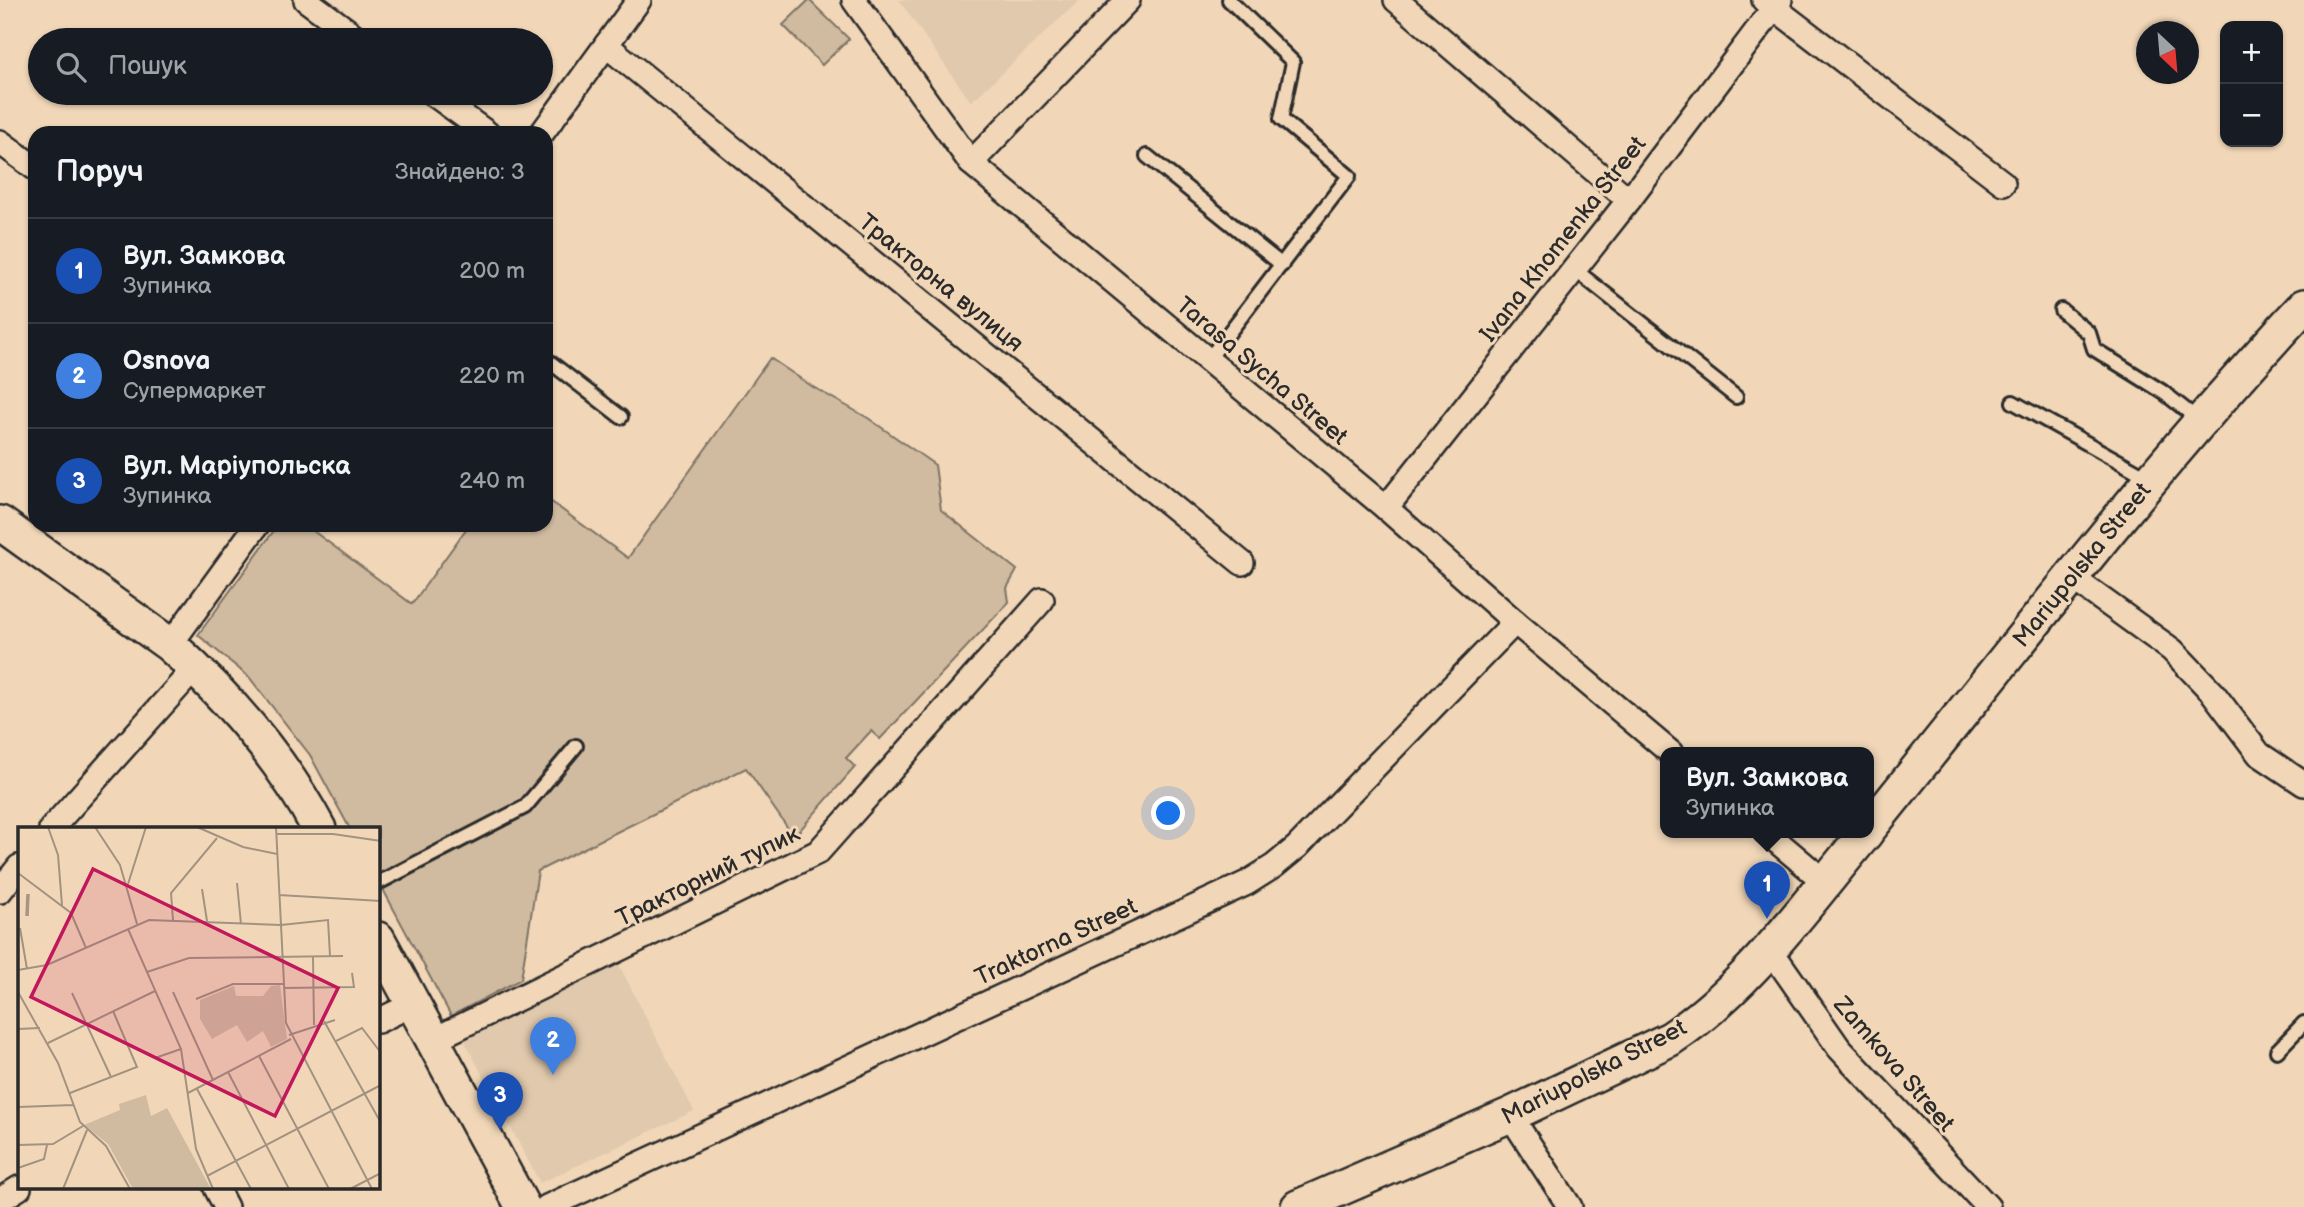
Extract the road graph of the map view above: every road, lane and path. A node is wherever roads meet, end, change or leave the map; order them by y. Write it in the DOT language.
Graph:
graph roads {
  1 [pos="306,0"];
  2 [pos="639,0"];
  3 [pos="854,0"];
  4 [pos="1128,0"];
  5 [pos="1229,0"];
  6 [pos="1396,0"];
  7 [pos="1773,3"];
  8 [pos="344,28"];
  9 [pos="606,45"];
  10 [pos="448,105"];
  11 [pos="477,126"];
  12 [pos="547,126"];
  13 [pos="0,142"];
  14 [pos="1147,156"];
  15 [pos="28,163"];
  16 [pos="971,163"];
  17 [pos="2003,183"];
  18 [pos="1629,200"];
  19 [pos="1282,265"];
  20 [pos="1574,269"];
  21 [pos="2304,306"];
  22 [pos="2061,310"];
  23 [pos="1208,360"];
  24 [pos="553,364"];
  25 [pos="1736,397"];
  26 [pos="2013,402"];
  27 [pos="621,417"];
  28 [pos="2201,422"];
  29 [pos="2152,480"];
  30 [pos="1386,508"];
  31 [pos="0,523"];
  32 [pos="252,532"];
  33 [pos="1242,563"];
  34 [pos="2071,577"];
  35 [pos="1042,600"];
  36 [pos="1515,622"];
  37 [pos="170,645"];
  38 [pos="195,668"];
  39 [pos="576,746"];
  40 [pos="1664,747"];
  41 [pos="2304,784"];
  42 [pos="1874,823"];
  43 [pos="53,827"];
  44 [pos="318,827"];
  45 [pos="1773,838"];
  46 [pos="1862,838"];
  47 [pos="18,868"];
  48 [pos="380,882"];
  49 [pos="1825,882"];
  50 [pos="0,891"];
  51 [pos="380,943"];
  52 [pos="1770,949"];
  53 [pos="413,1004"];
  54 [pos="380,1020"];
  55 [pos="2304,1023"];
  56 [pos="433,1040"];
  57 [pos="2277,1051"];
  58 [pos="1510,1115"];
  59 [pos="18,1189"];
  60 [pos="217,1190"];
  61 [pos="0,1200"];
  62 [pos="1982,1203"];
  63 [pos="226,1207"];
  64 [pos="523,1207"];
  65 [pos="547,1207"];
  66 [pos="1298,1207"];
  67 [pos="1570,1207"];
  1 -- 8 [label="street"];
  2 -- 9 [label="street"];
  3 -- 16 [label="street, Tarasa Sycha Street"];
  4 -- 16 [label="street"];
  5 -- 19 [label="lane"];
  6 -- 18 [label="street"];
  7 -- 17 [label="street"];
  7 -- 18 [label="street, Ivana Khomenka Street"];
  9 -- 12 [label="street"];
  9 -- 33 [label="street, Тракторна вулиця"];
  10 -- 11 [label="street"];
  13 -- 15 [label="street"];
  14 -- 19 [label="lane"];
  16 -- 23 [label="street, Tarasa Sycha Street"];
  18 -- 20 [label="street, Ivana Khomenka Street"];
  19 -- 23 [label="lane"];
  20 -- 25 [label="lane"];
  20 -- 30 [label="street, Ivana Khomenka Street"];
  21 -- 28 [label="main road, Mariupolska Street"];
  22 -- 28 [label="lane"];
  23 -- 30 [label="street, Tarasa Sycha Street"];
  24 -- 27 [label="lane"];
  26 -- 29 [label="lane"];
  28 -- 29 [label="main road, Mariupolska Street"];
  29 -- 34 [label="main road, Mariupolska Street"];
  30 -- 36 [label="street, Tarasa Sycha Street"];
  31 -- 37 [label="main road"];
  32 -- 37 [label="street"];
  34 -- 41 [label="street"];
  34 -- 42 [label="main road, Mariupolska Street"];
  35 -- 56 [label="street, Тракторний тупик"];
  36 -- 40 [label="street, Tarasa Sycha Street"];
  36 -- 65 [label="street, Traktorna Street"];
  37 -- 38 [label="main road"];
  38 -- 43 [label="street"];
  38 -- 44 [label="main road"];
  39 -- 48 [label="lane"];
  45 -- 49 [label="street"];
  46 -- 49 [label="main road, Mariupolska Street"];
  47 -- 50 [label="street"];
  49 -- 52 [label="main road, Mariupolska Street"];
  51 -- 53 [label="main road"];
  52 -- 58 [label="main road, Mariupolska Street"];
  52 -- 62 [label="street, Zamkova Street"];
  53 -- 54 [label="street"];
  53 -- 56 [label="main road"];
  55 -- 57 [label="lane"];
  56 -- 64 [label="main road"];
  58 -- 66 [label="main road, Mariupolska Street"];
  58 -- 67 [label="street"];
  59 -- 61 [label="street"];
  60 -- 63 [label="street"];
}
